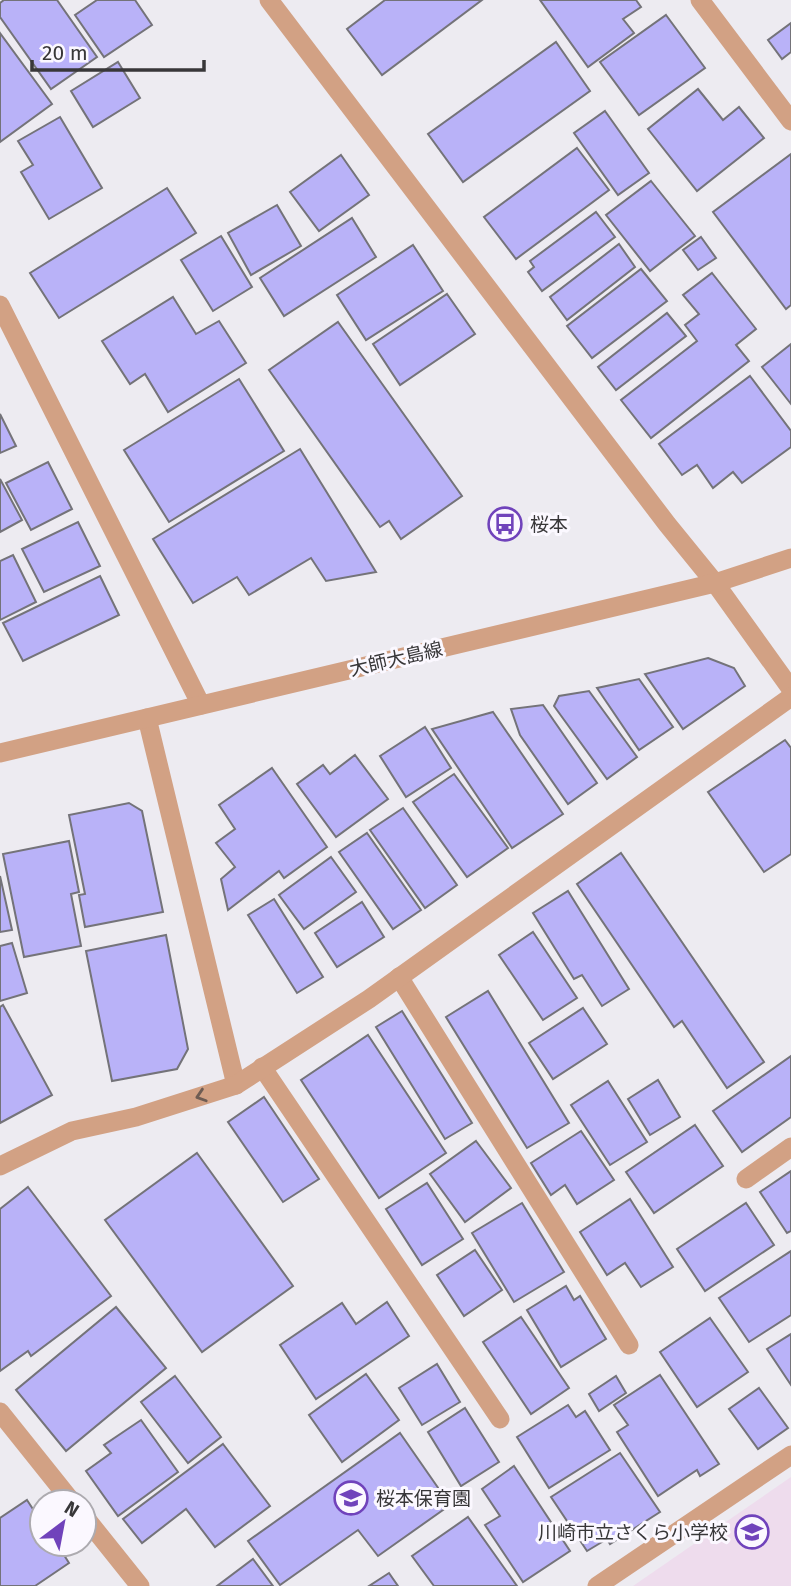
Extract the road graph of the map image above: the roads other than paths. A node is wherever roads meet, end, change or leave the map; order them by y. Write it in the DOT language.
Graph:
graph roads {
  1 [pos="269,0"];
  2 [pos="700,0"];
  3 [pos="791,121"];
  4 [pos="0,305"];
  5 [pos="791,558"];
  6 [pos="715,583"];
  7 [pos="791,688"];
  8 [pos="791,697"];
  9 [pos="201,705"];
  10 [pos="147,718"];
  11 [pos="0,753"];
  12 [pos="399,977"];
  13 [pos="262,1067"];
  14 [pos="236,1085"];
  15 [pos="791,1147"];
  16 [pos="0,1166"];
  17 [pos="746,1178"];
  18 [pos="629,1345"];
  19 [pos="0,1412"];
  20 [pos="500,1419"];
  21 [pos="791,1455"];
  22 [pos="61,1488"];
  23 [pos="98,1534"];
  24 [pos="140,1586"];
  25 [pos="597,1586"];
  1 -- 6 [label="street"];
  2 -- 3 [label="street"];
  4 -- 9 [label="street"];
  5 -- 6 [label="street, 大師大島線"];
  6 -- 7 [label="street"];
  6 -- 9 [label="street, 大師大島線"];
  8 -- 12 [label="street"];
  9 -- 10 [label="street, 大師大島線"];
  10 -- 11 [label="street, 大師大島線"];
  10 -- 14 [label="street"];
  12 -- 13 [label="street"];
  12 -- 18 [label="street"];
  13 -- 14 [label="street"];
  13 -- 20 [label="street"];
  14 -- 16 [label="street, one-way"];
  15 -- 17 [label="street"];
  19 -- 22 [label="street"];
  21 -- 25 [label="street"];
  23 -- 24 [label="street"];
}
